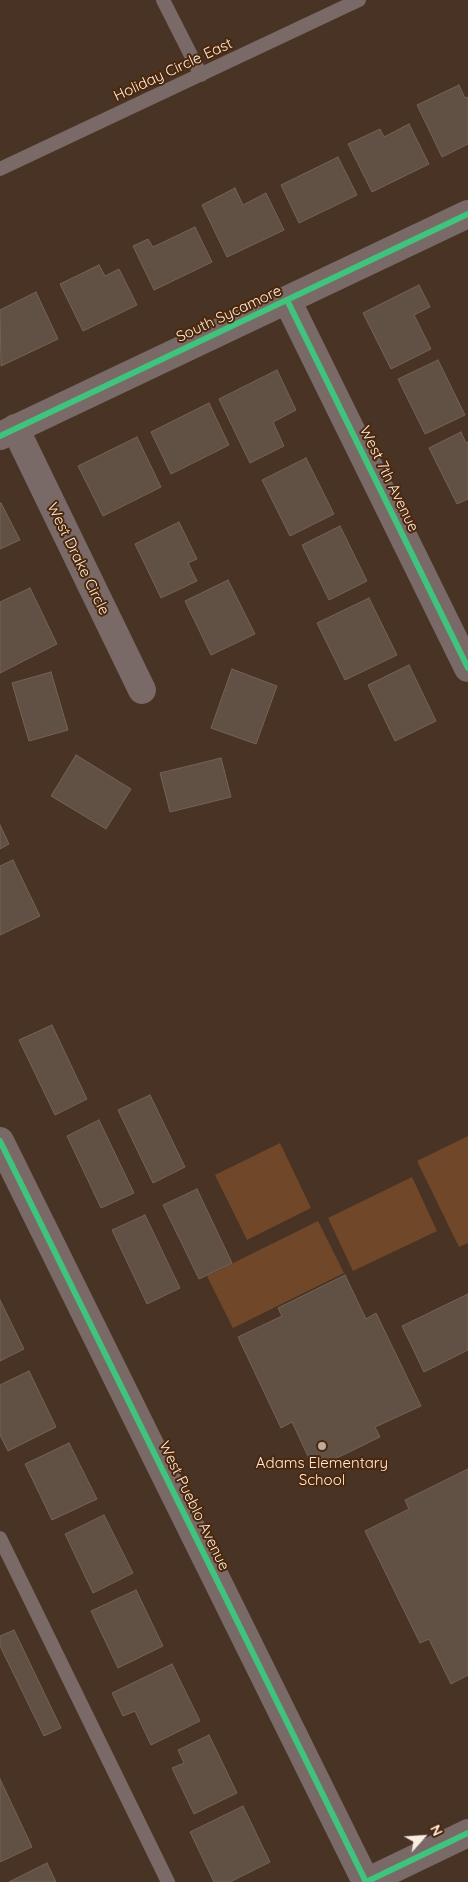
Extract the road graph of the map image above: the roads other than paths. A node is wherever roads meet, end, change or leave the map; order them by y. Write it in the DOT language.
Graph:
graph roads {
  1 [pos="163,0"];
  2 [pos="359,0"];
  3 [pos="201,75"];
  4 [pos="0,169"];
  5 [pos="468,214"];
  6 [pos="287,300"];
  7 [pos="8,432"];
  8 [pos="468,668"];
  9 [pos="142,690"];
  10 [pos="0,1141"];
  11 [pos="0,1538"];
  12 [pos="468,1833"];
  13 [pos="168,1882"];
  14 [pos="366,1882"];
  1 -- 3 [label="lane"];
  2 -- 3 [label="lane, Holiday Circle East"];
  3 -- 4 [label="lane, Holiday Circle East"];
  5 -- 6 [label="street, South Sycamore"];
  6 -- 7 [label="street, South Sycamore"];
  6 -- 8 [label="street, West 7th Avenue"];
  7 -- 9 [label="street, West Drake Circle"];
  10 -- 14 [label="street, West Pueblo Avenue"];
  11 -- 13 [label="lane"];
  12 -- 14 [label="street"];
}
